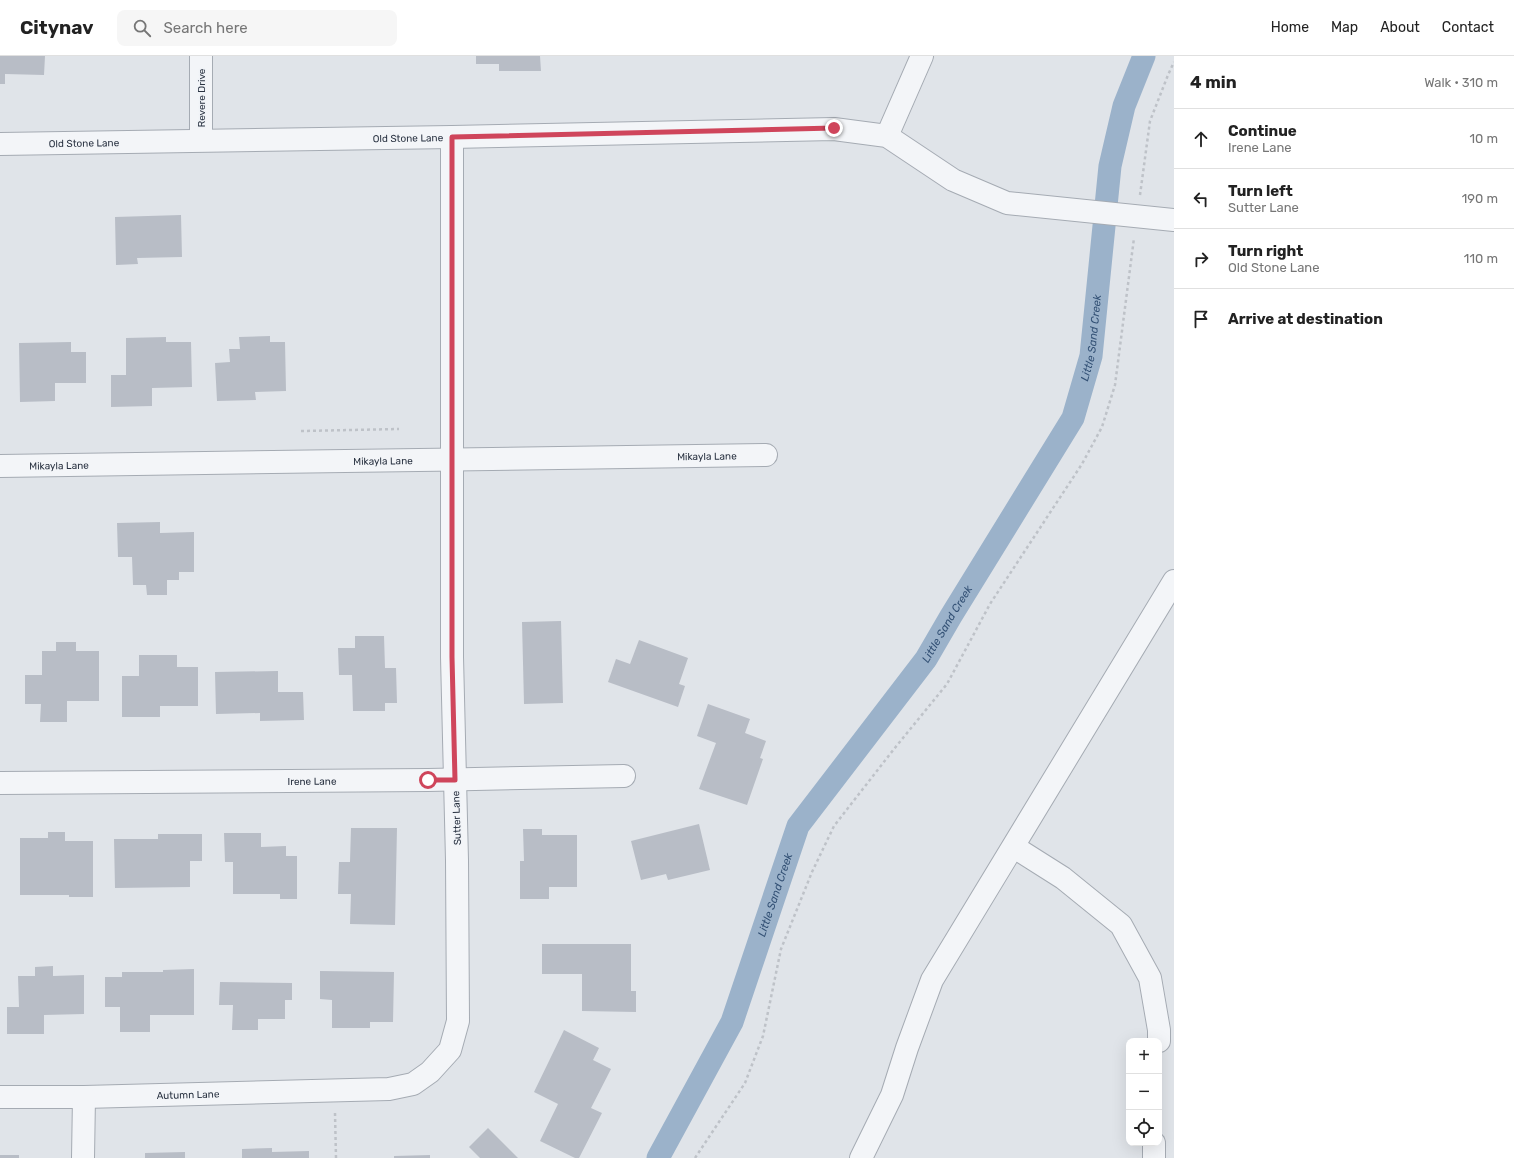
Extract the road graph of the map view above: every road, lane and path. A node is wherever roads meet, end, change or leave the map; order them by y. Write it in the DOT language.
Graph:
graph roads {
  1 [pos="201,56"];
  2 [pos="922,56"];
  3 [pos="1174,62"];
  4 [pos="887,136"];
  5 [pos="452,137"];
  6 [pos="201,140"];
  7 [pos="0,144"];
  8 [pos="1136,216"];
  9 [pos="1174,220"];
  10 [pos="399,429"];
  11 [pos="301,431"];
  12 [pos="766,455"];
  13 [pos="452,460"];
  14 [pos="0,466"];
  15 [pos="1174,581"];
  16 [pos="624,776"];
  17 [pos="455,780"];
  18 [pos="0,784"];
  19 [pos="1014,847"];
  20 [pos="1159,1038"];
  21 [pos="376,1089"];
  22 [pos="335,1090"];
  23 [pos="0,1097"];
  24 [pos="84,1097"];
  25 [pos="1154,1146"];
  26 [pos="83,1158"];
  27 [pos="336,1158"];
  28 [pos="695,1158"];
  29 [pos="861,1158"];
  30 [pos="1154,1158"];
  1 -- 6 [label="street, Revere Drive"];
  2 -- 4 [label="street"];
  3 -- 8 [label="path"];
  4 -- 5 [label="street, Old Stone Lane"];
  4 -- 8 [label="street"];
  5 -- 6 [label="street, Old Stone Lane"];
  5 -- 13 [label="street, Sutter Lane"];
  6 -- 7 [label="street, Old Stone Lane"];
  8 -- 9 [label="street"];
  8 -- 28 [label="path"];
  10 -- 11 [label="path"];
  12 -- 13 [label="street, Mikayla Lane"];
  13 -- 14 [label="street, Mikayla Lane"];
  13 -- 17 [label="street, Sutter Lane"];
  15 -- 19 [label="street"];
  16 -- 17 [label="street, Irene Lane"];
  17 -- 18 [label="street, Irene Lane"];
  17 -- 21 [label="street, Sutter Lane"];
  19 -- 20 [label="street"];
  19 -- 29 [label="street"];
  21 -- 22 [label="street, Autumn Lane"];
  22 -- 24 [label="street, Autumn Lane"];
  22 -- 27 [label="path"];
  23 -- 24 [label="street, Autumn Lane"];
  24 -- 26 [label="street"];
  25 -- 30 [label="street"];
}
